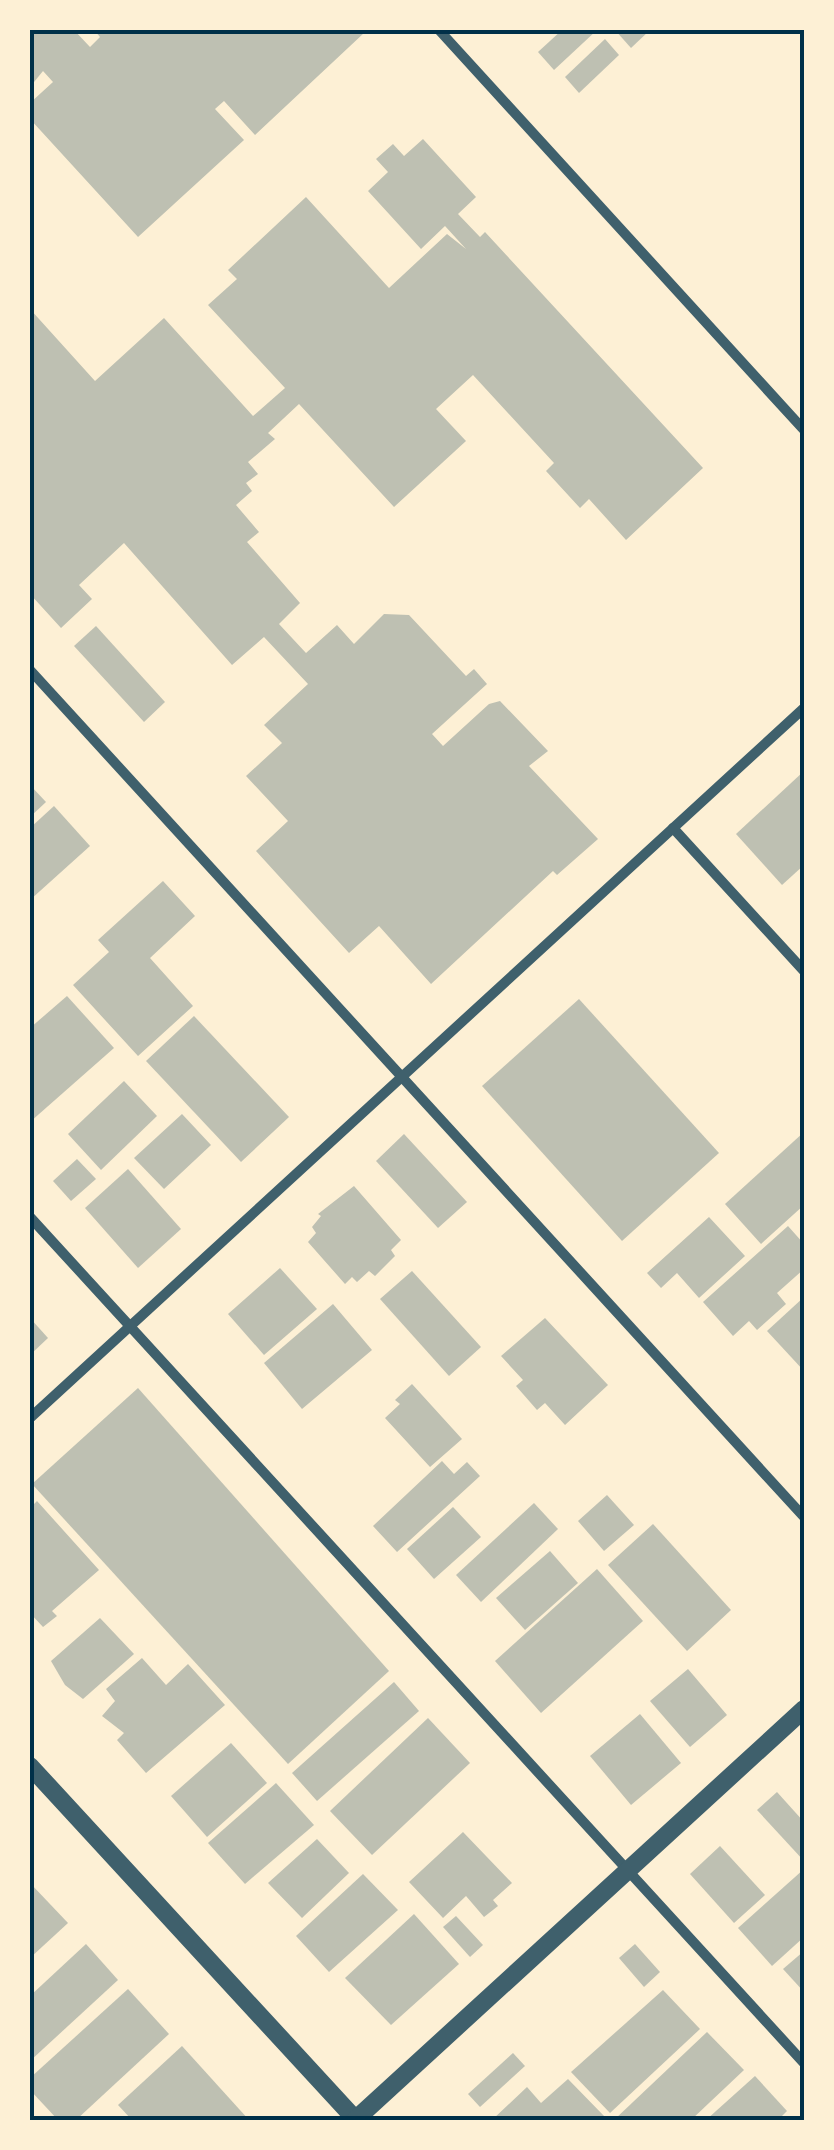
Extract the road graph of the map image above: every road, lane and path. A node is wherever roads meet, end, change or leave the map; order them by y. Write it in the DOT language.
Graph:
graph roads {
  1 [pos="439,30"];
  2 [pos="804,430"];
  3 [pos="30,670"];
  4 [pos="804,708"];
  5 [pos="674,828"];
  6 [pos="804,971"];
  7 [pos="403,1077"];
  8 [pos="30,1217"];
  9 [pos="130,1326"];
  10 [pos="30,1418"];
  11 [pos="804,1517"];
  12 [pos="804,1710"];
  13 [pos="30,1766"];
  14 [pos="628,1871"];
  15 [pos="804,2063"];
  16 [pos="355,2120"];
  1 -- 2 [label="street"];
  3 -- 7 [label="street"];
  4 -- 5 [label="street"];
  5 -- 6 [label="street"];
  5 -- 7 [label="street"];
  7 -- 9 [label="street"];
  7 -- 11 [label="street"];
  8 -- 9 [label="street"];
  9 -- 10 [label="street"];
  9 -- 14 [label="street"];
  12 -- 14 [label="street"];
  13 -- 16 [label="street"];
  14 -- 15 [label="street"];
  14 -- 16 [label="street"];
}
